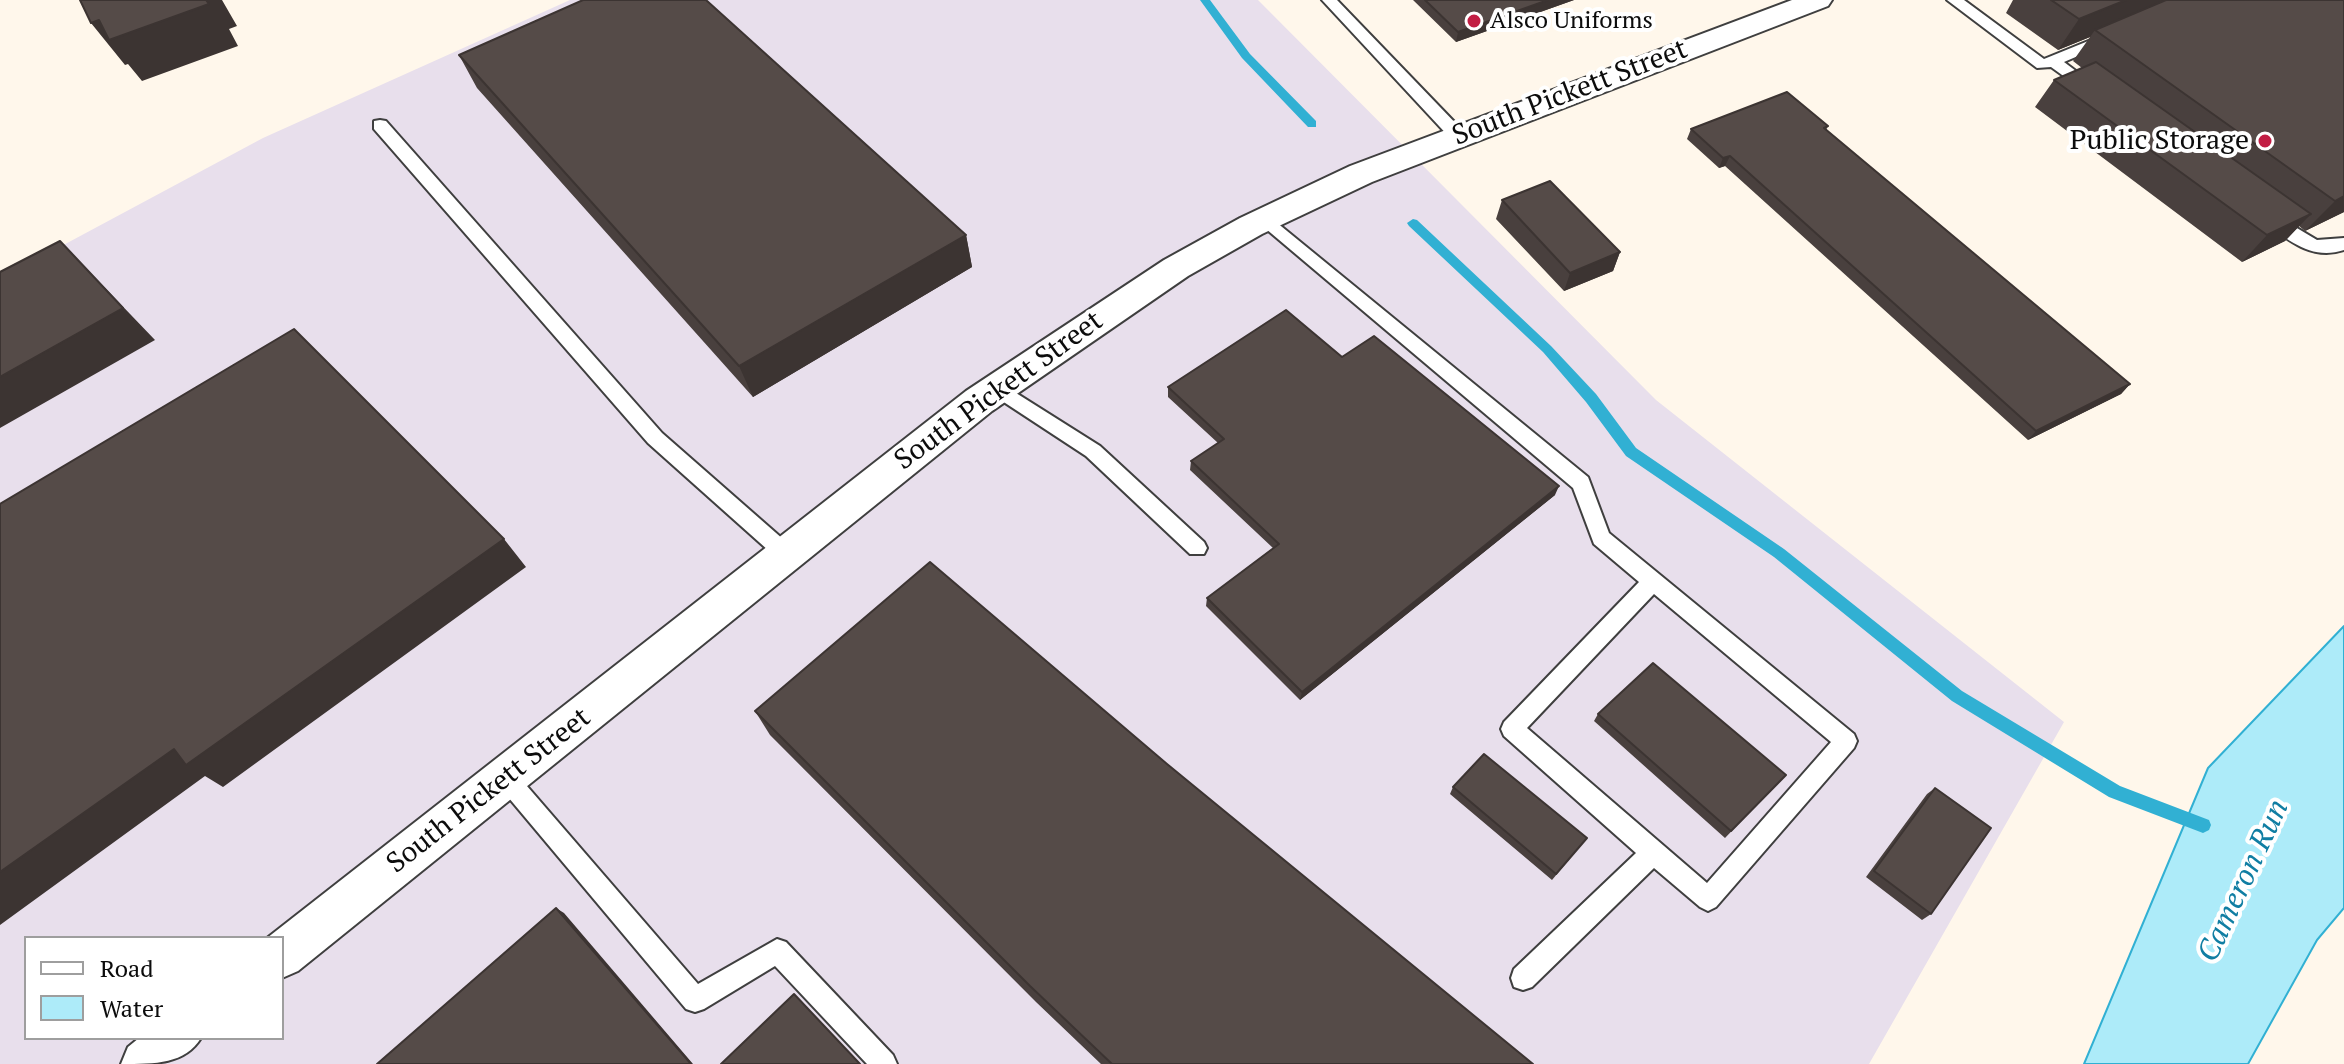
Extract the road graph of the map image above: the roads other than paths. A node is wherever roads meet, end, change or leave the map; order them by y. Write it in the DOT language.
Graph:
graph roads {
  1 [pos="1329,0"];
  2 [pos="1818,0"];
  3 [pos="1954,0"];
  4 [pos="2127,30"];
  5 [pos="2053,61"];
  6 [pos="2104,98"];
  7 [pos="380,125"];
  8 [pos="1458,136"];
  9 [pos="2258,209"];
  10 [pos="1265,219"];
  11 [pos="2344,244"];
  12 [pos="997,388"];
  13 [pos="1197,548"];
  14 [pos="785,553"];
  15 [pos="1653,581"];
  16 [pos="506,778"];
  17 [pos="1653,853"];
  18 [pos="284,953"];
  19 [pos="1523,978"];
  20 [pos="175,1040"];
  21 [pos="145,1064"];
  22 [pos="884,1064"];
  1 -- 8 [label="lane"];
  2 -- 8 [label="street, South Pickett Street"];
  3 -- 5 [label="lane"];
  4 -- 5 [label="lane"];
  5 -- 6 [label="lane"];
  7 -- 14 [label="lane"];
  8 -- 10 [label="street, South Pickett Street"];
  9 -- 11 [label="lane"];
  10 -- 12 [label="street, South Pickett Street"];
  10 -- 15 [label="lane"];
  12 -- 13 [label="lane"];
  12 -- 14 [label="street, South Pickett Street"];
  14 -- 16 [label="street, South Pickett Street"];
  15 -- 17 [label="lane"];
  15 -- 17 [label="lane"];
  16 -- 18 [label="street, South Pickett Street"];
  16 -- 22 [label="lane"];
  17 -- 19 [label="lane"];
  20 -- 21 [label="street"];
}
